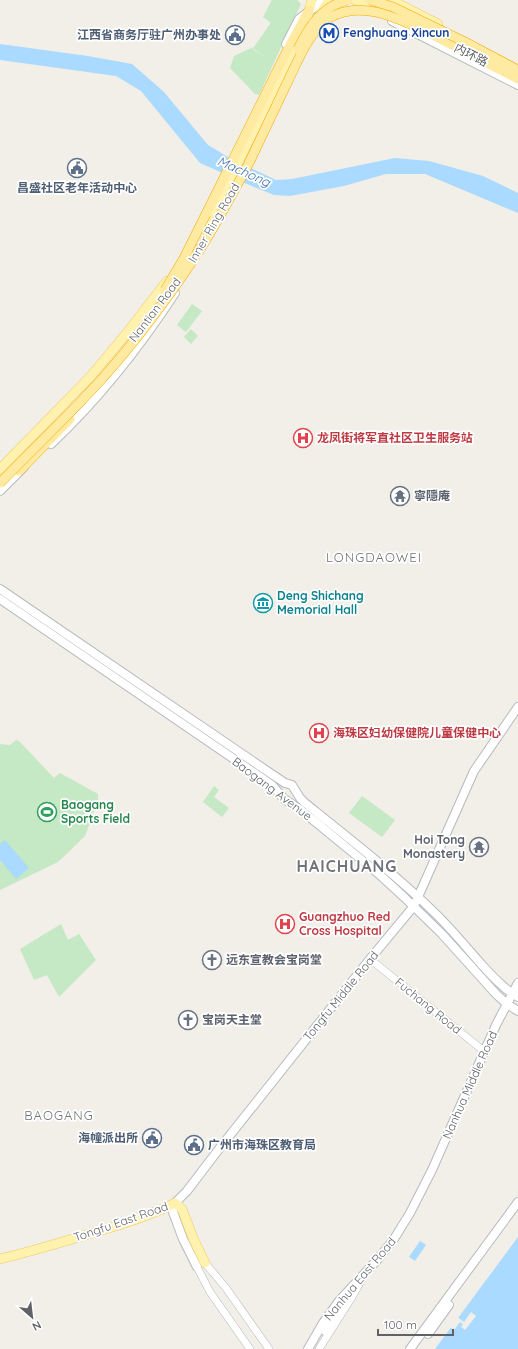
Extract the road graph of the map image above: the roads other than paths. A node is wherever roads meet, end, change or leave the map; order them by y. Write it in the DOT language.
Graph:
graph roads {
  1 [pos="312,0"];
  2 [pos="348,0"];
  3 [pos="352,0"];
  4 [pos="355,0"];
  5 [pos="366,0"];
  6 [pos="371,0"];
  7 [pos="385,0"];
  8 [pos="391,0"];
  9 [pos="328,1"];
  10 [pos="361,8"];
  11 [pos="309,10"];
  12 [pos="438,24"];
  13 [pos="425,31"];
  14 [pos="465,42"];
  15 [pos="518,65"];
  16 [pos="518,70"];
  17 [pos="518,79"];
  18 [pos="518,85"];
  19 [pos="242,160"];
  20 [pos="232,181"];
  21 [pos="202,235"];
  22 [pos="193,262"];
  23 [pos="183,273"];
  24 [pos="166,298"];
  25 [pos="107,364"];
  26 [pos="89,385"];
  27 [pos="0,469"];
  28 [pos="20,470"];
  29 [pos="0,476"];
  30 [pos="2,484"];
  31 [pos="0,491"];
  32 [pos="0,589"];
  33 [pos="0,599"];
  34 [pos="171,705"];
  35 [pos="518,707"];
  36 [pos="166,713"];
  37 [pos="186,716"];
  38 [pos="182,723"];
  39 [pos="287,784"];
  40 [pos="297,793"];
  41 [pos="280,795"];
  42 [pos="287,801"];
  43 [pos="419,898"];
  44 [pos="414,906"];
  45 [pos="370,959"];
  46 [pos="518,983"];
  47 [pos="515,996"];
  48 [pos="507,1004"];
  49 [pos="518,1010"];
  50 [pos="484,1052"];
  51 [pos="234,1131"];
  52 [pos="423,1189"];
  53 [pos="518,1202"];
  54 [pos="175,1203"];
  55 [pos="518,1210"];
  56 [pos="0,1259"];
  57 [pos="201,1265"];
  58 [pos="363,1276"];
  59 [pos="325,1331"];
  60 [pos="250,1349"];
  61 [pos="269,1349"];
  62 [pos="308,1349"];
  63 [pos="319,1349"];
  64 [pos="410,1349"];
  65 [pos="416,1349"];
  1 -- 11 [label="main road, Nantian Road"];
  2 -- 24 [label="highway, Inner Ring Road, bridge"];
  3 -- 10 [label="main road"];
  4 -- 17 [label="main road"];
  5 -- 12 [label="main road"];
  6 -- 13 [label="highway, bridge"];
  6 -- 14 [label="highway, bridge"];
  7 -- 14 [label="highway, bridge"];
  8 -- 12 [label="main road"];
  9 -- 11 [label="main road"];
  9 -- 19 [label="main road, Nantian Road"];
  10 -- 18 [label="main road"];
  10 -- 19 [label="main road"];
  11 -- 19 [label="main road, Nantian Road"];
  11 -- 24 [label="highway, bridge"];
  12 -- 15 [label="main road"];
  13 -- 17 [label="highway, 内环路"];
  13 -- 23 [label="highway, Inner Ring Road, bridge"];
  14 -- 16 [label="highway, 内环路"];
  19 -- 20 [label="main road, Nantian Road"];
  19 -- 20 [label="main road"];
  20 -- 21 [label="main road, Nantian Road"];
  20 -- 21 [label="main road"];
  21 -- 22 [label="main road, Nantian Road"];
  21 -- 22 [label="main road"];
  21 -- 25 [label="main road, Nantian Road"];
  22 -- 23 [label="main road, Nantian Road"];
  22 -- 24 [label="main road"];
  23 -- 24 [label="main road, Nantian Road"];
  23 -- 28 [label="highway, bridge"];
  23 -- 30 [label="highway, Inner Ring Road, bridge"];
  24 -- 25 [label="main road, Nantian Road"];
  24 -- 28 [label="main road"];
  24 -- 29 [label="highway, Inner Ring Road"];
  25 -- 26 [label="main road, Nantian Road"];
  26 -- 27 [label="main road, Nantian Road"];
  26 -- 30 [label="main road, Nantian Road"];
  28 -- 30 [label="main road"];
  30 -- 31 [label="main road"];
  32 -- 34 [label="main road, Baogang Avenue"];
  33 -- 36 [label="main road, Baogang Avenue"];
  34 -- 36 [label="main road"];
  34 -- 37 [label="main road, Baogang Avenue"];
  35 -- 43 [label="main road, Tongfu Middle Road"];
  36 -- 38 [label="main road, Baogang Avenue"];
  37 -- 38 [label="main road"];
  37 -- 39 [label="main road, Baogang Avenue"];
  38 -- 41 [label="main road, Baogang Avenue"];
  39 -- 40 [label="main road, Baogang Avenue"];
  39 -- 41 [label="main road"];
  40 -- 42 [label="main road"];
  40 -- 43 [label="main road, Baogang Avenue"];
  41 -- 42 [label="main road, Baogang Avenue"];
  42 -- 44 [label="main road, Baogang Avenue"];
  43 -- 44 [label="main road, Tongfu Middle Road"];
  43 -- 47 [label="main road, Baogang Avenue"];
  44 -- 45 [label="main road, Tongfu Middle Road"];
  44 -- 48 [label="main road, Baogang Avenue"];
  45 -- 50 [label="street, Fuchang Road"];
  45 -- 51 [label="main road, Tongfu Middle Road"];
  46 -- 47 [label="main road, Nanhua Middle Road"];
  47 -- 48 [label="main road, Nanhua Middle Road"];
  48 -- 49 [label="main road, Baogang Avenue"];
  48 -- 50 [label="main road, Nanhua Middle Road"];
  50 -- 52 [label="main road, Nanhua Middle Road"];
  51 -- 54 [label="main road, Tongfu East Road"];
  52 -- 58 [label="main road, Nanhua East Road"];
  53 -- 64 [label="main road"];
  54 -- 56 [label="main road, Tongfu East Road"];
  54 -- 57 [label="main road"];
  55 -- 65 [label="main road"];
  57 -- 60 [label="street"];
  57 -- 61 [label="street"];
  58 -- 59 [label="main road"];
  58 -- 62 [label="main road, Nanhua East Road"];
  58 -- 63 [label="street"];
}
